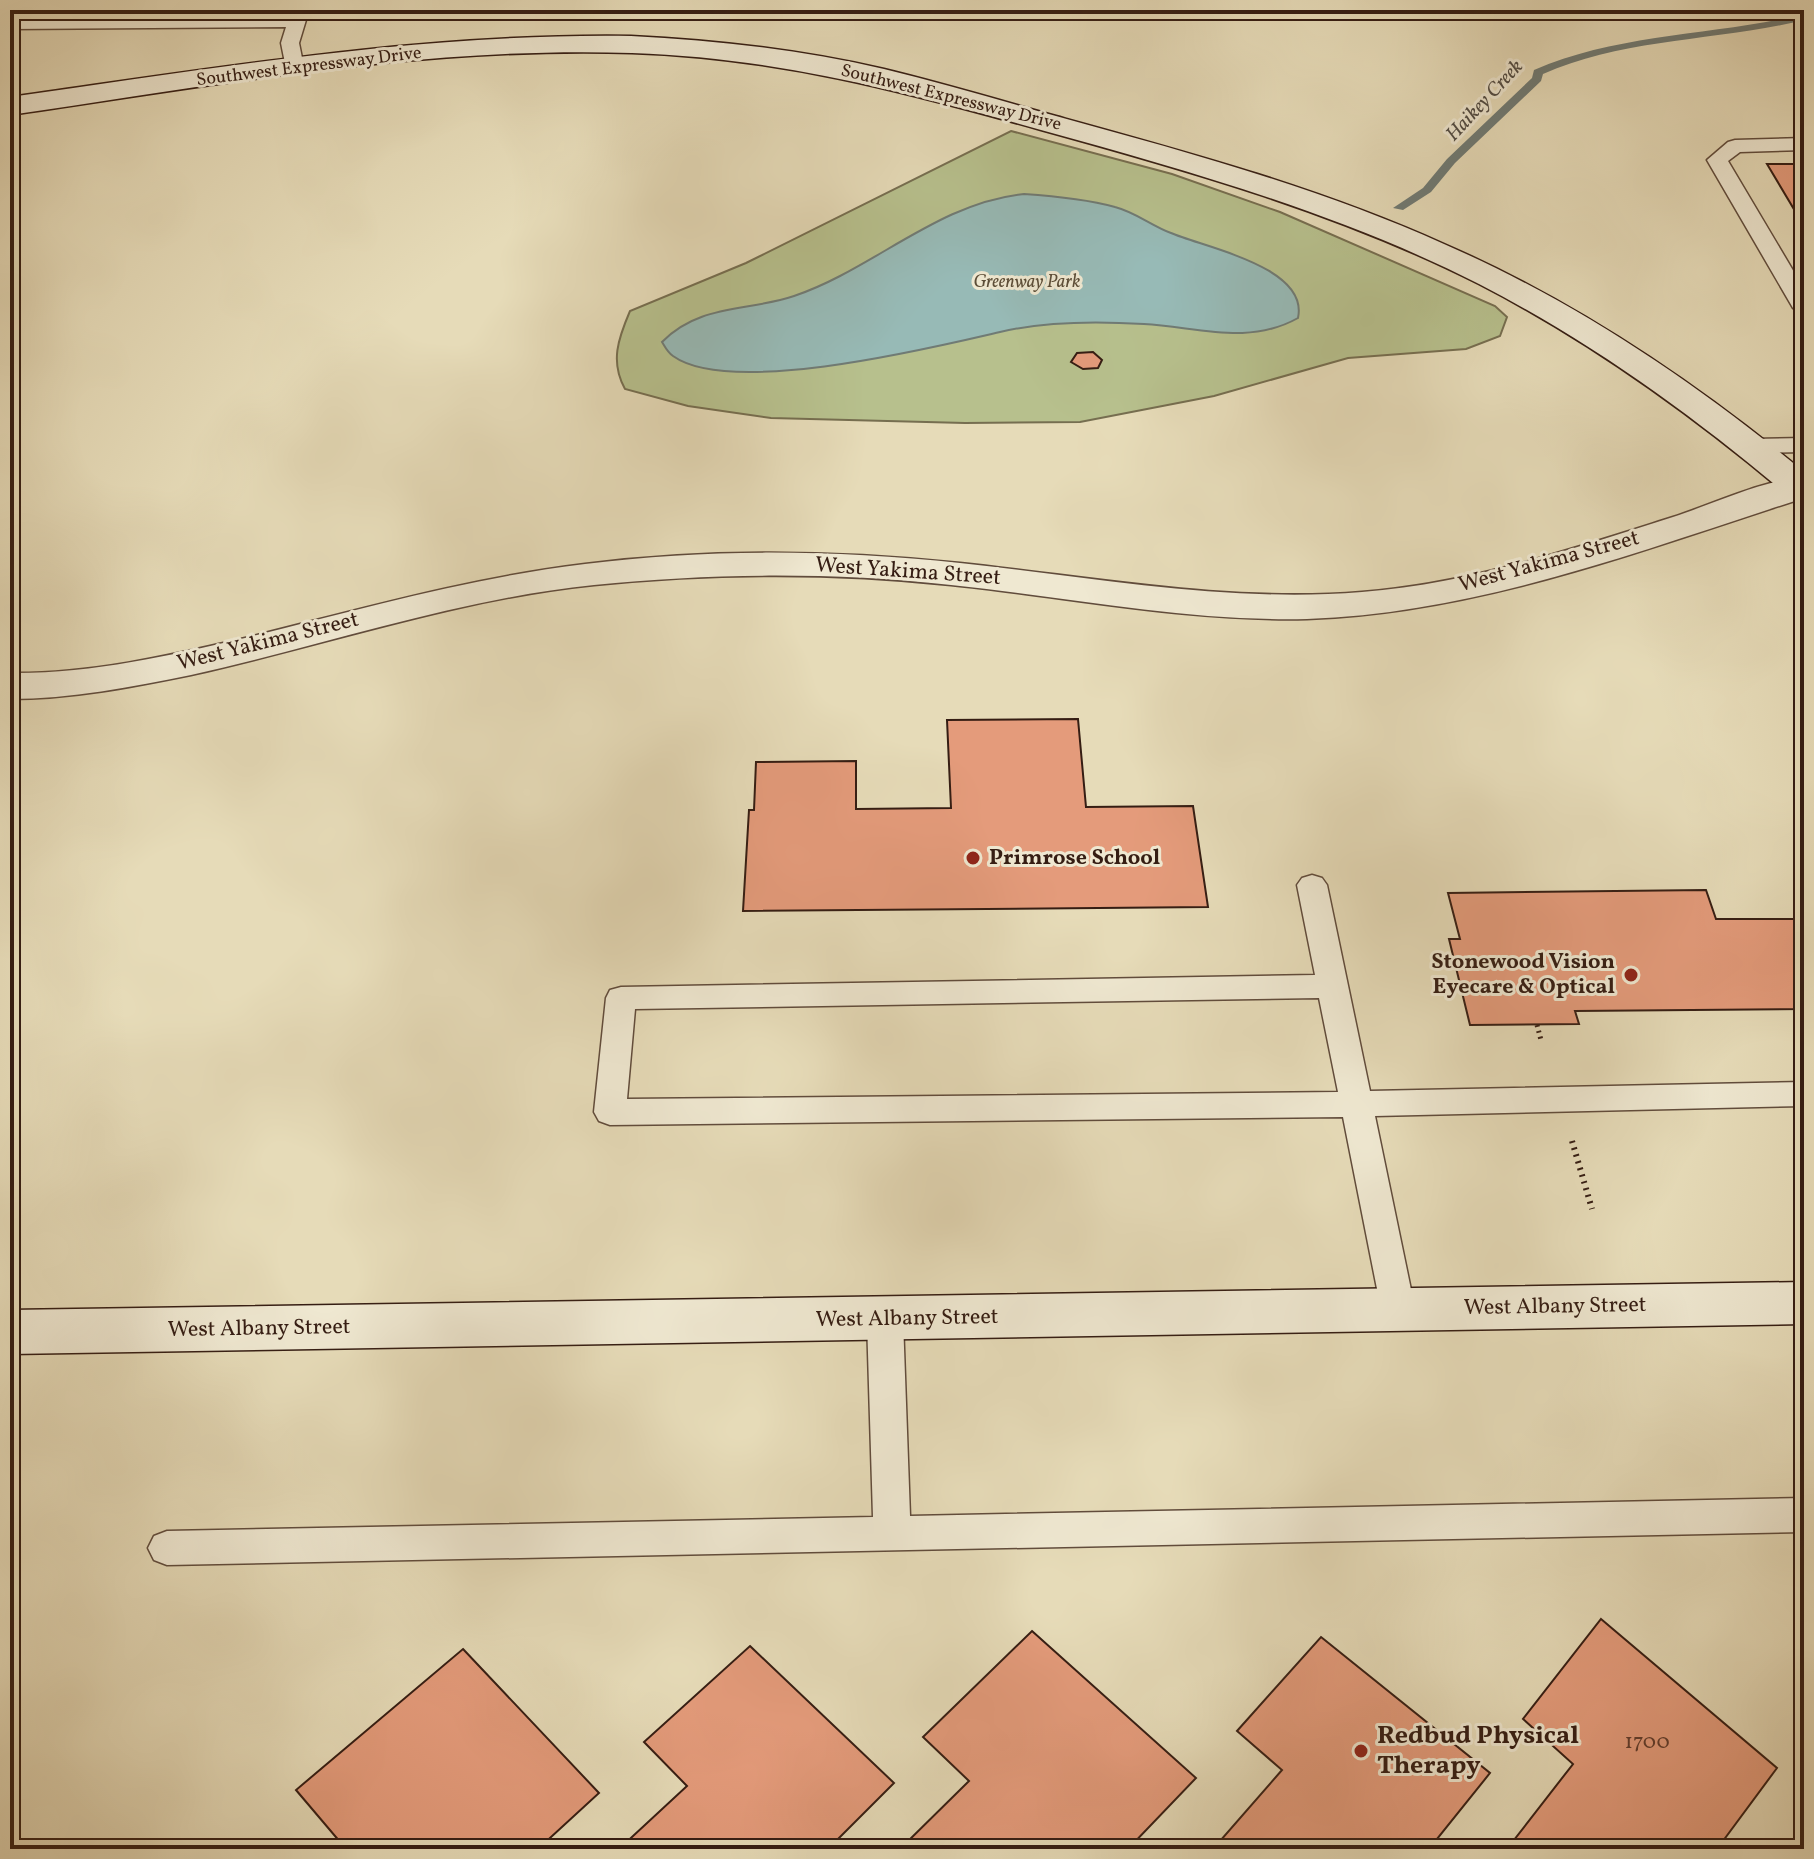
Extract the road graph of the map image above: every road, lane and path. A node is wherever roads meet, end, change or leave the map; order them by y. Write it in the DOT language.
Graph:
graph roads {
  1 [pos="298,16"];
  2 [pos="10,23"];
  3 [pos="295,68"];
  4 [pos="10,106"];
  5 [pos="1804,144"];
  6 [pos="1804,308"];
  7 [pos="1804,445"];
  8 [pos="1752,446"];
  9 [pos="1802,489"];
  10 [pos="10,686"];
  11 [pos="1312,885"];
  12 [pos="1333,986"];
  13 [pos="1537,1025"];
  14 [pos="1541,1040"];
  15 [pos="1804,1094"];
  16 [pos="1356,1104"];
  17 [pos="1568,1130"];
  18 [pos="1592,1209"];
  19 [pos="1804,1303"];
  20 [pos="1398,1309"];
  21 [pos="885,1320"];
  22 [pos="10,1332"];
  23 [pos="1804,1515"];
  24 [pos="892,1534"];
  25 [pos="167,1548"];
  1 -- 2 [label="lane"];
  1 -- 3 [label="lane"];
  3 -- 4 [label="street, Southwest Expressway Drive"];
  3 -- 8 [label="street, Southwest Expressway Drive"];
  5 -- 6 [label="lane"];
  7 -- 8 [label="lane"];
  8 -- 9 [label="street, Southwest Expressway Drive"];
  9 -- 10 [label="street, West Yakima Street"];
  11 -- 12 [label="lane"];
  12 -- 16 [label="lane"];
  12 -- 16 [label="lane"];
  13 -- 14 [label="path"];
  15 -- 16 [label="lane"];
  16 -- 20 [label="lane"];
  17 -- 18 [label="path"];
  19 -- 20 [label="street, West Albany Street"];
  20 -- 21 [label="street, West Albany Street"];
  21 -- 22 [label="street, West Albany Street"];
  21 -- 24 [label="lane"];
  23 -- 24 [label="lane"];
  24 -- 25 [label="lane"];
}
